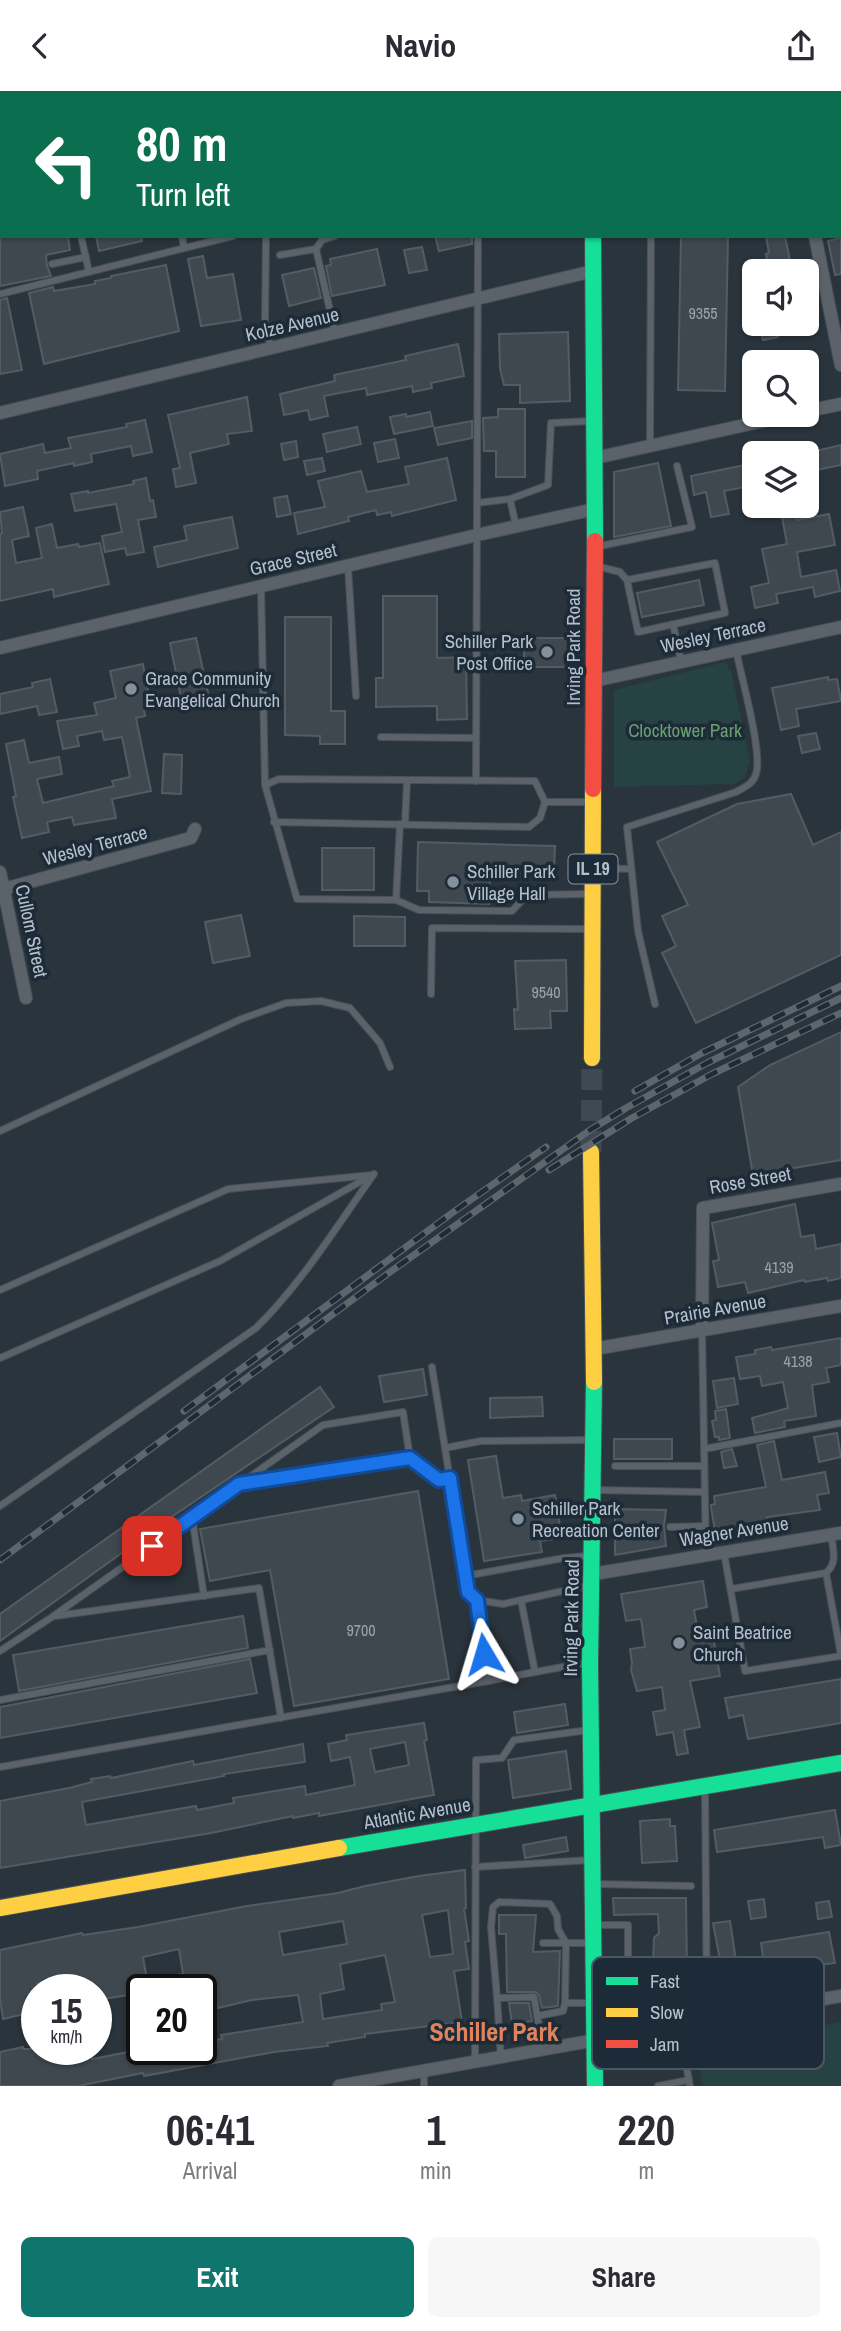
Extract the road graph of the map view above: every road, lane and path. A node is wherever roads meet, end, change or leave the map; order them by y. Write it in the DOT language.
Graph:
graph roads {
  1 [pos="81,238"];
  2 [pos="182,238"];
  3 [pos="225,238"];
  4 [pos="266,238"];
  5 [pos="328,238"];
  6 [pos="478,238"];
  7 [pos="593,238"];
  8 [pos="651,238"];
  9 [pos="815,238"];
  10 [pos="184,248"];
  11 [pos="316,249"];
  12 [pos="280,255"];
  13 [pos="86,257"];
  14 [pos="52,264"];
  15 [pos="593,271"];
  16 [pos="89,272"];
  17 [pos="0,294"];
  18 [pos="478,299"];
  19 [pos="335,333"];
  20 [pos="271,349"];
  21 [pos="841,365"];
  22 [pos="841,404"];
  23 [pos="819,409"];
  24 [pos="0,413"];
  25 [pos="593,421"];
  26 [pos="742,426"];
  27 [pos="650,446"];
  28 [pos="595,458"];
  29 [pos="677,465"];
  30 [pos="510,499"];
  31 [pos="477,503"];
  32 [pos="595,509"];
  33 [pos="516,526"];
  34 [pos="477,535"];
  35 [pos="595,547"];
  36 [pos="348,565"];
  37 [pos="595,566"];
  38 [pos="627,580"];
  39 [pos="261,586"];
  40 [pos="673,624"];
  41 [pos="841,627"];
  42 [pos="0,648"];
  43 [pos="736,650"];
  44 [pos="681,661"];
  45 [pos="594,681"];
  46 [pos="356,696"];
  47 [pos="381,737"];
  48 [pos="476,739"];
  49 [pos="407,780"];
  50 [pos="476,781"];
  51 [pos="265,785"];
  52 [pos="545,802"];
  53 [pos="593,802"];
  54 [pos="274,822"];
  55 [pos="402,824"];
  56 [pos="195,829"];
  57 [pos="593,868"];
  58 [pos="631,869"];
  59 [pos="0,872"];
  60 [pos="2,890"];
  61 [pos="593,894"];
  62 [pos="396,900"];
  63 [pos="593,929"];
  64 [pos="431,994"];
  65 [pos="26,998"];
  66 [pos="655,1004"];
  67 [pos="592,1058"];
  68 [pos="390,1067"];
  69 [pos="0,1131"];
  70 [pos="592,1151"];
  71 [pos="374,1174"];
  72 [pos="841,1184"];
  73 [pos="0,1290"];
  74 [pos="841,1305"];
  75 [pos="702,1331"];
  76 [pos="594,1349"];
  77 [pos="0,1358"];
  78 [pos="432,1367"];
  79 [pos="841,1423"];
  80 [pos="594,1440"];
  81 [pos="445,1448"];
  82 [pos="704,1449"];
  83 [pos="410,1458"];
  84 [pos="615,1466"];
  85 [pos="704,1466"];
  86 [pos="450,1478"];
  87 [pos="239,1484"];
  88 [pos="593,1490"];
  89 [pos="704,1492"];
  90 [pos="0,1506"];
  91 [pos="192,1517"];
  92 [pos="705,1526"];
  93 [pos="670,1527"];
  94 [pos="836,1534"];
  95 [pos="724,1553"];
  96 [pos="593,1556"];
  97 [pos="706,1556"];
  98 [pos="826,1573"];
  99 [pos="465,1576"];
  100 [pos="592,1579"];
  101 [pos="731,1589"];
  102 [pos="204,1595"];
  103 [pos="477,1600"];
  104 [pos="521,1600"];
  105 [pos="52,1617"];
  106 [pos="270,1650"];
  107 [pos="0,1651"];
  108 [pos="841,1656"];
  109 [pos="590,1662"];
  110 [pos="535,1672"];
  111 [pos="488,1681"];
  112 [pos="0,1700"];
  113 [pos="281,1718"];
  114 [pos="591,1730"];
  115 [pos="841,1763"];
  116 [pos="0,1767"];
  117 [pos="705,1785"];
  118 [pos="591,1805"];
  119 [pos="475,1824"];
  120 [pos="592,1860"];
  121 [pos="475,1867"];
  122 [pos="593,1884"];
  123 [pos="691,1886"];
  124 [pos="0,1908"];
  125 [pos="593,1925"];
  126 [pos="543,1943"];
  127 [pos="566,1943"];
  128 [pos="593,1943"];
  129 [pos="593,1957"];
  130 [pos="628,1957"];
  131 [pos="706,1957"];
  132 [pos="497,1998"];
  133 [pos="565,2003"];
  134 [pos="592,2003"];
  135 [pos="537,2016"];
  136 [pos="592,2041"];
  137 [pos="542,2050"];
  138 [pos="501,2057"];
  139 [pos="475,2062"];
  140 [pos="424,2071"];
  141 [pos="689,2083"];
  142 [pos="339,2086"];
  143 [pos="424,2086"];
  144 [pos="658,2086"];
  1 -- 13 [label="lane"];
  2 -- 10 [label="lane"];
  3 -- 10 [label="lane"];
  4 -- 20 [label="lane"];
  5 -- 11 [label="lane"];
  6 -- 18 [label="lane"];
  7 -- 15 [label="main road, Irving Park Road / IL 19"];
  8 -- 27 [label="lane"];
  9 -- 21 [label="street"];
  10 -- 16 [label="lane"];
  11 -- 12 [label="lane"];
  11 -- 19 [label="lane"];
  13 -- 14 [label="lane"];
  13 -- 16 [label="lane"];
  15 -- 18 [label="street, Kolze Avenue"];
  15 -- 25 [label="main road, Irving Park Road / IL 19"];
  16 -- 17 [label="lane"];
  18 -- 19 [label="street, Kolze Avenue"];
  18 -- 31 [label="lane"];
  19 -- 20 [label="street, Kolze Avenue"];
  20 -- 24 [label="street, Kolze Avenue"];
  22 -- 23 [label="street"];
  25 -- 28 [label="main road, Irving Park Road / IL 19"];
  25 -- 30 [label="lane"];
  26 -- 27 [label="street"];
  27 -- 28 [label="street"];
  28 -- 32 [label="main road, Irving Park Road / IL 19"];
  29 -- 35 [label="lane"];
  30 -- 31 [label="lane"];
  30 -- 33 [label="lane"];
  31 -- 34 [label="lane"];
  32 -- 33 [label="street, Grace Street"];
  32 -- 35 [label="main road, Irving Park Road / IL 19"];
  33 -- 34 [label="street, Grace Street"];
  34 -- 36 [label="street, Grace Street"];
  34 -- 48 [label="lane"];
  35 -- 37 [label="main road, Irving Park Road / IL 19"];
  36 -- 39 [label="street, Grace Street"];
  36 -- 46 [label="lane"];
  37 -- 38 [label="lane"];
  37 -- 45 [label="main road, Irving Park Road / IL 19"];
  38 -- 40 [label="lane"];
  38 -- 40 [label="lane"];
  39 -- 42 [label="street, Grace Street"];
  39 -- 51 [label="lane"];
  40 -- 44 [label="lane"];
  41 -- 43 [label="street, Wesley Terrace"];
  43 -- 44 [label="street, Wesley Terrace"];
  43 -- 58 [label="lane"];
  44 -- 45 [label="street, Wesley Terrace"];
  45 -- 53 [label="main road, Irving Park Road / IL 19"];
  47 -- 48 [label="lane"];
  48 -- 50 [label="lane"];
  49 -- 50 [label="lane"];
  49 -- 51 [label="lane"];
  49 -- 55 [label="lane"];
  50 -- 52 [label="lane"];
  51 -- 54 [label="lane"];
  52 -- 53 [label="lane"];
  52 -- 55 [label="lane"];
  53 -- 57 [label="main road, Irving Park Road / IL 19"];
  54 -- 55 [label="lane"];
  54 -- 62 [label="lane"];
  55 -- 62 [label="lane"];
  56 -- 60 [label="street, Wesley Terrace"];
  57 -- 58 [label="lane"];
  57 -- 61 [label="main road, Irving Park Road / IL 19"];
  58 -- 66 [label="lane"];
  59 -- 60 [label="street, Cullom Street"];
  60 -- 65 [label="street, Cullom Street"];
  61 -- 62 [label="lane"];
  61 -- 63 [label="main road, Irving Park Road / IL 19"];
  63 -- 64 [label="lane"];
  63 -- 67 [label="main road, Irving Park Road / IL 19"];
  68 -- 69 [label="lane"];
  70 -- 76 [label="main road, Irving Park Road"];
  71 -- 73 [label="lane"];
  71 -- 77 [label="lane"];
  71 -- 90 [label="lane"];
  72 -- 75 [label="street, Rose Street"];
  74 -- 75 [label="street, Prairie Avenue"];
  75 -- 76 [label="street, Prairie Avenue"];
  75 -- 82 [label="lane"];
  76 -- 80 [label="main road, Irving Park Road"];
  78 -- 81 [label="lane"];
  79 -- 82 [label="lane"];
  80 -- 81 [label="lane"];
  80 -- 88 [label="main road, Irving Park Road"];
  81 -- 86 [label="lane"];
  82 -- 85 [label="lane"];
  83 -- 86 [label="lane"];
  83 -- 87 [label="lane"];
  83 -- 87 [label="lane"];
  84 -- 85 [label="lane"];
  85 -- 89 [label="lane"];
  86 -- 99 [label="lane"];
  87 -- 91 [label="lane"];
  88 -- 89 [label="lane"];
  88 -- 96 [label="main road, Irving Park Road"];
  89 -- 92 [label="lane"];
  91 -- 102 [label="lane"];
  91 -- 105 [label="lane"];
  92 -- 93 [label="lane"];
  92 -- 97 [label="lane"];
  94 -- 95 [label="street, Wagner Avenue"];
  94 -- 98 [label="lane"];
  95 -- 97 [label="street, Wagner Avenue"];
  95 -- 101 [label="lane"];
  96 -- 99 [label="lane"];
  96 -- 100 [label="main road, Irving Park Road"];
  97 -- 100 [label="street, Wagner Avenue"];
  98 -- 101 [label="lane"];
  98 -- 108 [label="lane"];
  99 -- 103 [label="lane"];
  100 -- 104 [label="lane"];
  100 -- 109 [label="main road, Irving Park Road"];
  101 -- 108 [label="lane"];
  102 -- 105 [label="lane"];
  102 -- 106 [label="lane"];
  103 -- 104 [label="lane"];
  103 -- 111 [label="lane"];
  104 -- 110 [label="lane"];
  105 -- 107 [label="lane"];
  106 -- 112 [label="lane"];
  106 -- 113 [label="lane"];
  109 -- 110 [label="lane"];
  109 -- 114 [label="main road, Irving Park Road"];
  110 -- 111 [label="lane"];
  111 -- 113 [label="lane"];
  113 -- 116 [label="lane"];
  114 -- 118 [label="main road, Irving Park Road"];
  114 -- 119 [label="lane"];
  115 -- 117 [label="main road, Atlantic Avenue"];
  117 -- 118 [label="main road, Atlantic Avenue"];
  117 -- 131 [label="lane"];
  118 -- 119 [label="main road, Atlantic Avenue"];
  118 -- 120 [label="main road, Irving Park Road"];
  119 -- 121 [label="lane"];
  119 -- 124 [label="main road, Atlantic Avenue"];
  120 -- 121 [label="lane"];
  120 -- 122 [label="main road, Irving Park Road"];
  121 -- 139 [label="lane"];
  122 -- 123 [label="lane"];
  122 -- 125 [label="main road, Irving Park Road"];
  125 -- 128 [label="main road, Irving Park Road"];
  125 -- 130 [label="lane"];
  126 -- 127 [label="lane"];
  127 -- 128 [label="lane"];
  127 -- 132 [label="lane"];
  127 -- 133 [label="lane"];
  128 -- 129 [label="main road, Irving Park Road"];
  132 -- 135 [label="lane"];
  132 -- 138 [label="lane"];
  133 -- 134 [label="lane"];
  133 -- 135 [label="lane"];
  135 -- 137 [label="lane"];
  136 -- 137 [label="street"];
  137 -- 138 [label="street"];
  138 -- 139 [label="street"];
  139 -- 140 [label="street"];
  140 -- 142 [label="street"];
  140 -- 143 [label="lane"];
  141 -- 144 [label="lane"];
}
